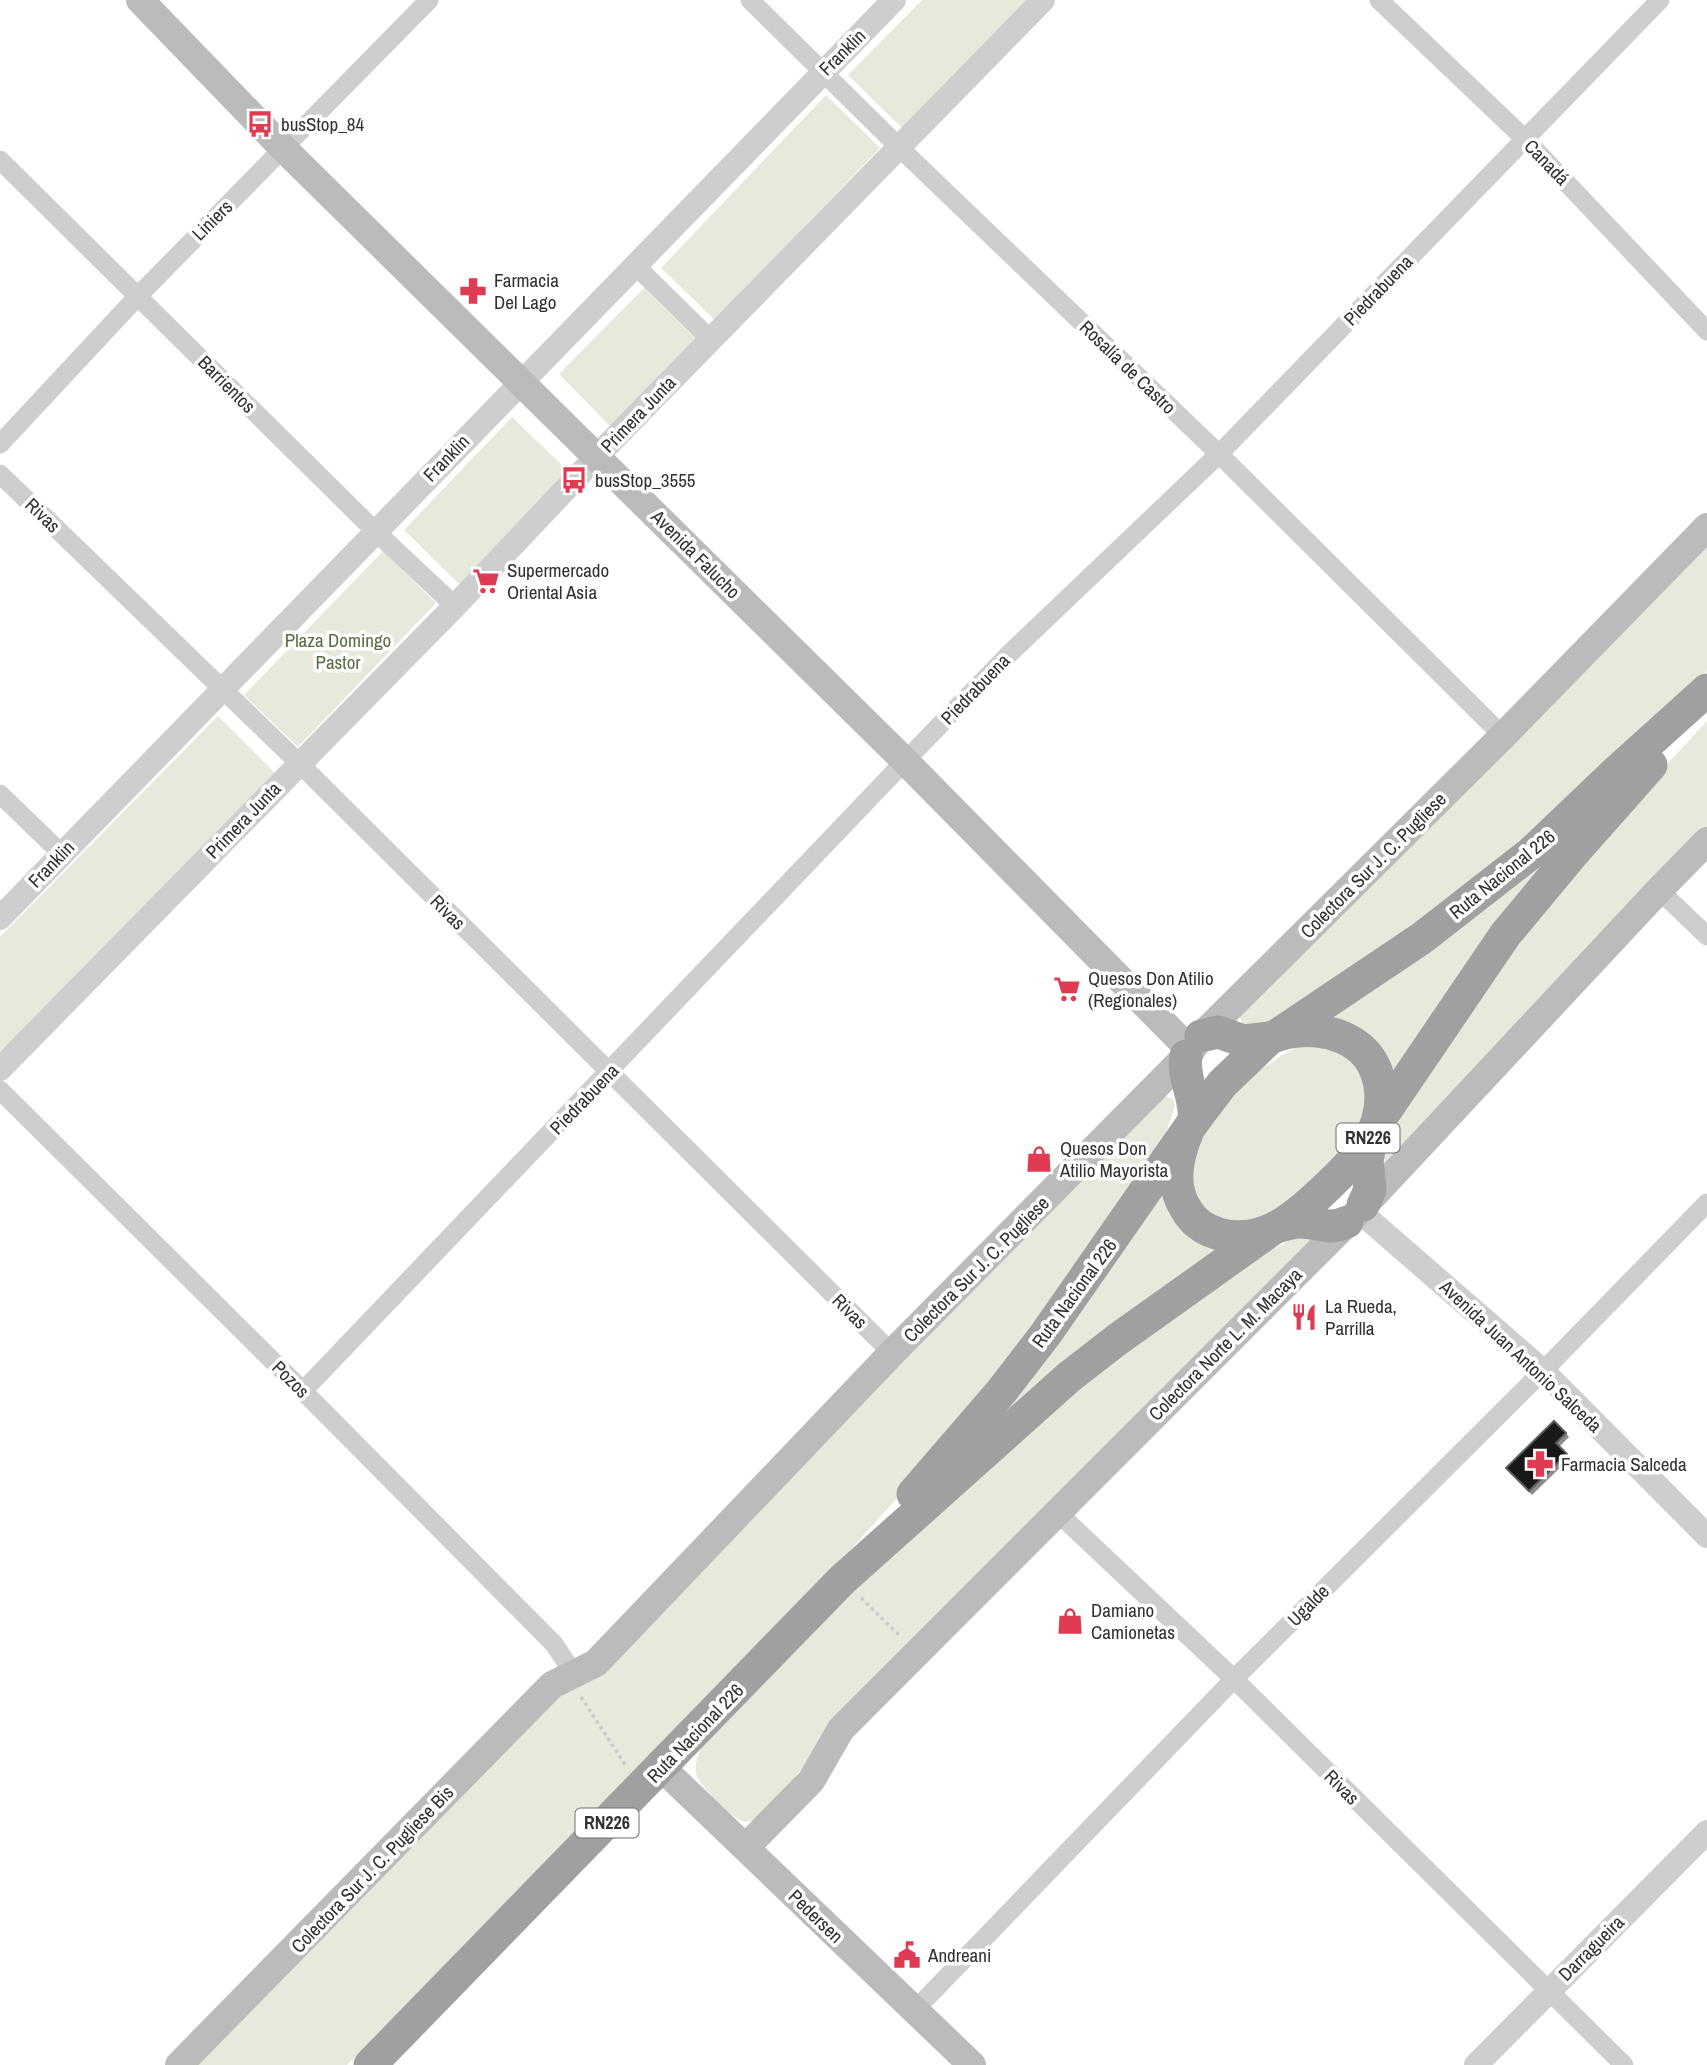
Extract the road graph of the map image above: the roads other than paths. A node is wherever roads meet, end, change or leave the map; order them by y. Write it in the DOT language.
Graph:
graph roads {
  1 [pos="140,0"];
  2 [pos="429,0"];
  3 [pos="750,0"];
  4 [pos="894,0"];
  5 [pos="1043,0"];
  6 [pos="1379,0"];
  7 [pos="1660,0"];
  8 [pos="823,72"];
  9 [pos="1525,139"];
  10 [pos="899,147"];
  11 [pos="283,148"];
  12 [pos="0,160"];
  13 [pos="635,265"];
  14 [pos="138,296"];
  15 [pos="1707,331"];
  16 [pos="711,340"];
  17 [pos="521,382"];
  18 [pos="0,444"];
  19 [pos="1219,454"];
  20 [pos="597,456"];
  21 [pos="0,474"];
  22 [pos="1707,527"];
  23 [pos="375,531"];
  24 [pos="455,606"];
  25 [pos="221,689"];
  26 [pos="1707,690"];
  27 [pos="1707,701"];
  28 [pos="1503,736"];
  29 [pos="905,761"];
  30 [pos="299,764"];
  31 [pos="0,794"];
  32 [pos="1707,841"];
  33 [pos="61,853"];
  34 [pos="1658,890"];
  35 [pos="0,918"];
  36 [pos="1707,936"];
  37 [pos="1274,1036"];
  38 [pos="1193,1048"];
  39 [pos="0,1069"];
  40 [pos="610,1072"];
  41 [pos="0,1090"];
  42 [pos="1192,1125"];
  43 [pos="1375,1127"];
  44 [pos="1707,1203"];
  45 [pos="1356,1213"];
  46 [pos="1274,1229"];
  47 [pos="892,1353"];
  48 [pos="1543,1371"];
  49 [pos="303,1391"];
  50 [pos="1057,1512"];
  51 [pos="1707,1536"];
  52 [pos="842,1580"];
  53 [pos="567,1676"];
  54 [pos="1234,1679"];
  55 [pos="650,1779"];
  56 [pos="1707,1832"];
  57 [pos="747,1847"];
  58 [pos="1547,1991"];
  59 [pos="914,2011"];
  60 [pos="179,2065"];
  61 [pos="370,2065"];
  62 [pos="972,2065"];
  63 [pos="1476,2065"];
  64 [pos="1624,2065"];
  1 -- 11 [label="main road, Avenida Falucho"];
  2 -- 11 [label="street, Liniers"];
  3 -- 8 [label="street, Rosalía de Castro"];
  4 -- 8 [label="street, Franklin"];
  5 -- 10 [label="street, Primera Junta"];
  6 -- 9 [label="street, Canadá"];
  7 -- 9 [label="street, Piedrabuena"];
  8 -- 10 [label="street, Rosalía de Castro"];
  8 -- 13 [label="street, Franklin"];
  9 -- 15 [label="street, Canadá"];
  9 -- 19 [label="street, Piedrabuena"];
  10 -- 16 [label="street, Primera Junta"];
  10 -- 19 [label="street, Rosalía de Castro"];
  11 -- 14 [label="street, Liniers"];
  11 -- 17 [label="main road, Avenida Falucho"];
  12 -- 14 [label="street, Barrientos"];
  13 -- 16 [label="street"];
  13 -- 17 [label="street, Franklin"];
  14 -- 18 [label="street, Liniers"];
  14 -- 23 [label="street, Barrientos"];
  16 -- 20 [label="street, Primera Junta"];
  17 -- 20 [label="main road, Avenida Falucho"];
  17 -- 23 [label="street, Franklin"];
  19 -- 28 [label="street, Rosalía de Castro"];
  19 -- 29 [label="street, Piedrabuena"];
  20 -- 24 [label="street, Primera Junta"];
  20 -- 29 [label="main road, Avenida Falucho"];
  21 -- 25 [label="street, Rivas"];
  22 -- 28 [label="main road, Colectora Sur J. C. Pugliese"];
  23 -- 24 [label="street, Barrientos"];
  23 -- 25 [label="street, Franklin"];
  24 -- 30 [label="street, Primera Junta"];
  25 -- 30 [label="street, Rivas"];
  25 -- 33 [label="street, Franklin"];
  26 -- 37 [label="highway, Ruta Nacional 226 / RN226"];
  27 -- 43 [label="highway, Ruta Nacional 226 / RN226"];
  28 -- 38 [label="main road, Colectora Sur J. C. Pugliese"];
  29 -- 38 [label="main road, Avenida Falucho"];
  29 -- 40 [label="street, Piedrabuena"];
  30 -- 39 [label="street, Primera Junta"];
  30 -- 40 [label="street, Rivas"];
  31 -- 33 [label="street"];
  32 -- 34 [label="main road, Colectora Norte L. M. Macaya"];
  33 -- 35 [label="street, Franklin"];
  34 -- 36 [label="street"];
  34 -- 45 [label="main road, Colectora Norte L. M. Macaya"];
  37 -- 38 [label="highway"];
  37 -- 42 [label="highway, Ruta Nacional 226 / RN226"];
  37 -- 43 [label="highway, Ruta Nacional 226 / RN226"];
  38 -- 42 [label="highway"];
  38 -- 47 [label="main road, Colectora Sur J. C. Pugliese"];
  40 -- 47 [label="street, Rivas"];
  40 -- 49 [label="street, Piedrabuena"];
  41 -- 49 [label="street, Pozos"];
  42 -- 46 [label="highway, Ruta Nacional 226 / RN226"];
  42 -- 52 [label="highway, Ruta Nacional 226 / RN226"];
  43 -- 45 [label="highway"];
  43 -- 46 [label="highway, Ruta Nacional 226 / RN226"];
  44 -- 48 [label="street, Ugalde"];
  45 -- 46 [label="highway"];
  45 -- 48 [label="street, Avenida Juan Antonio Salceda"];
  45 -- 50 [label="main road, Colectora Norte L. M. Macaya"];
  46 -- 52 [label="highway, Ruta Nacional 226 / RN226"];
  47 -- 53 [label="main road, Colectora Sur J. C. Pugliese"];
  48 -- 51 [label="street, Avenida Juan Antonio Salceda"];
  48 -- 54 [label="street, Ugalde"];
  49 -- 53 [label="street, Pozos"];
  50 -- 54 [label="street, Rivas"];
  50 -- 57 [label="main road, Colectora Norte L. M. Macaya"];
  52 -- 55 [label="highway, Ruta Nacional 226 / RN226"];
  53 -- 60 [label="main road, Colectora Sur J. C. Pugliese Bis"];
  54 -- 58 [label="street, Rivas"];
  54 -- 59 [label="street, Ugalde"];
  55 -- 57 [label="main road, Pedersen"];
  55 -- 61 [label="highway, Ruta Nacional 226 / RN226"];
  56 -- 58 [label="street, Darragueira"];
  57 -- 59 [label="main road, Pedersen"];
  58 -- 63 [label="street, Darragueira"];
  58 -- 64 [label="street, Rivas"];
  59 -- 62 [label="main road, Pedersen"];
}
